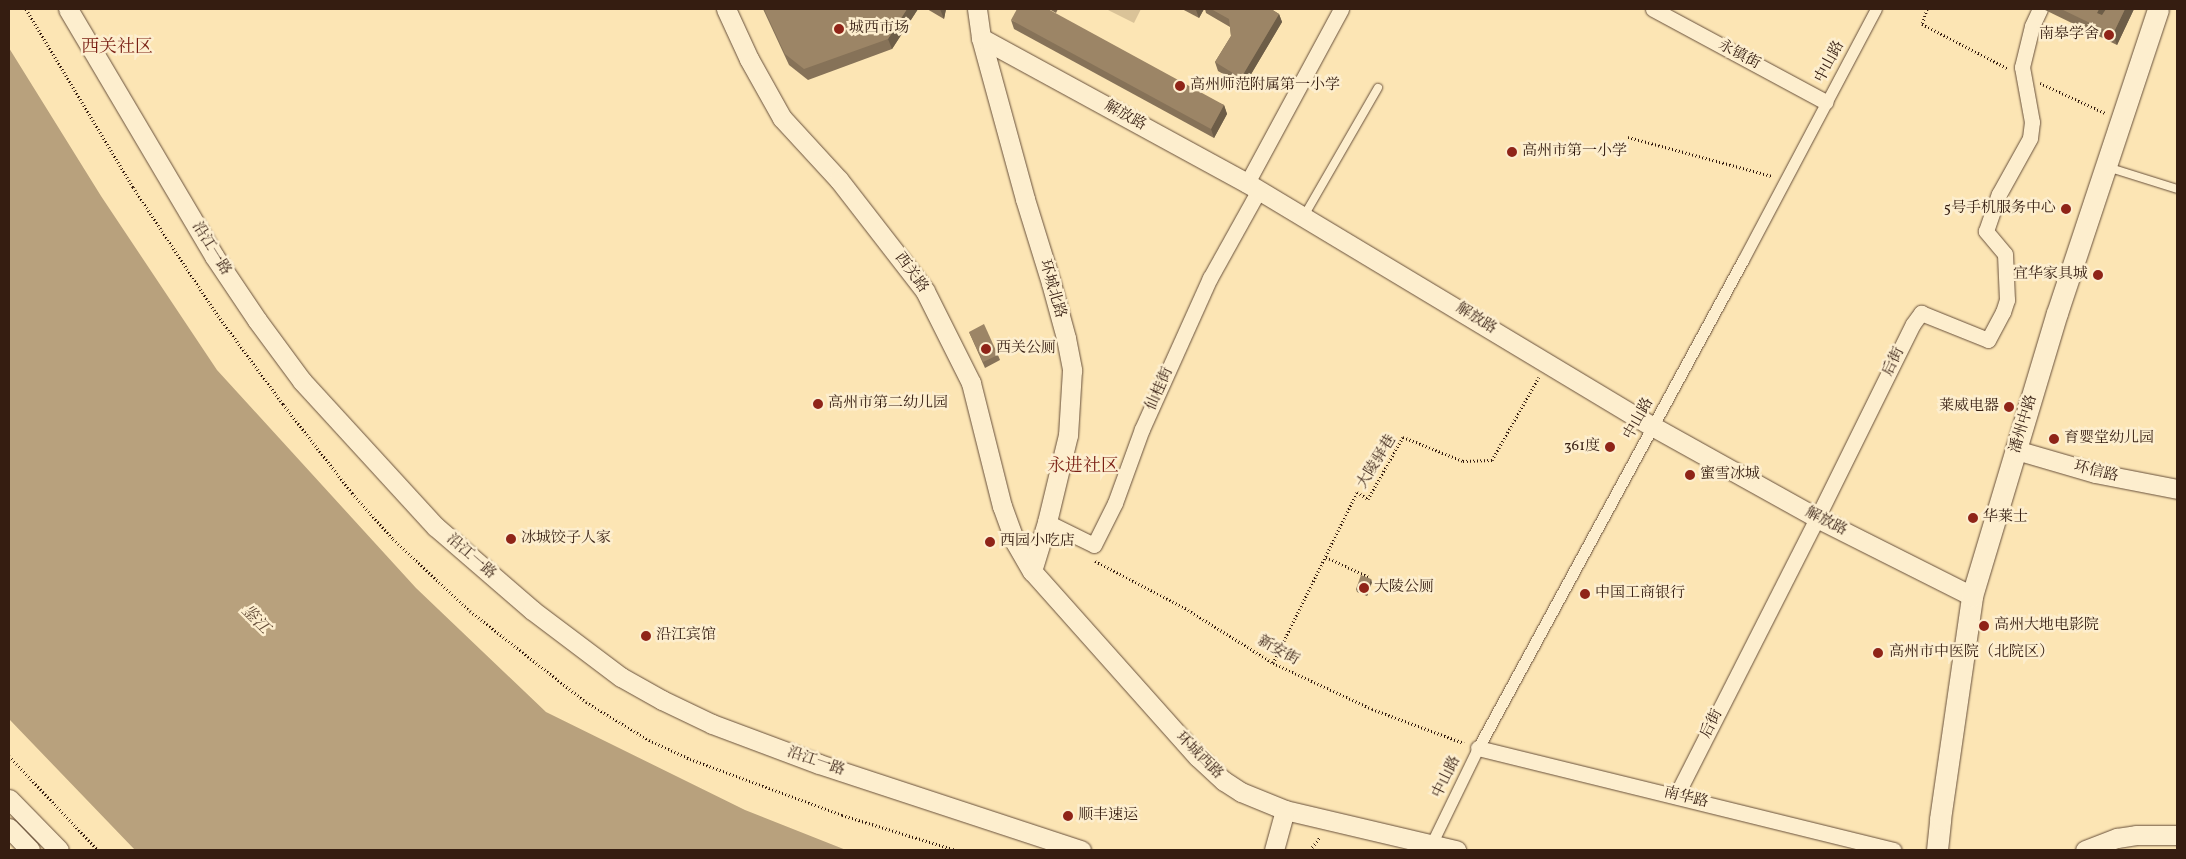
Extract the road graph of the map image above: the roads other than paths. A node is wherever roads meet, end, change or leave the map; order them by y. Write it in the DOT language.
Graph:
graph roads {
  1 [pos="68,9"];
  2 [pos="726,9"];
  3 [pos="977,9"];
  4 [pos="1341,9"];
  5 [pos="1653,9"];
  6 [pos="1876,9"];
  7 [pos="2040,9"];
  8 [pos="2158,9"];
  9 [pos="982,38"];
  10 [pos="1378,88"];
  11 [pos="1826,102"];
  12 [pos="2105,167"];
  13 [pos="1253,186"];
  14 [pos="2177,189"];
  15 [pos="1304,216"];
  16 [pos="1652,426"];
  17 [pos="2016,450"];
  18 [pos="2177,489"];
  19 [pos="1817,518"];
  20 [pos="1047,522"];
  21 [pos="1032,572"];
  22 [pos="1972,596"];
  23 [pos="1478,748"];
  24 [pos="1676,796"];
  25 [pos="9,799"];
  26 [pos="1285,810"];
  27 [pos="9,828"];
  28 [pos="2177,835"];
  29 [pos="1431,845"];
  30 [pos="30,850"];
  31 [pos="59,850"];
  32 [pos="1081,850"];
  33 [pos="1274,850"];
  34 [pos="1456,850"];
  35 [pos="1894,850"];
  36 [pos="1937,850"];
  37 [pos="2085,850"];
  1 -- 32 [label="street, 沿江一路"];
  2 -- 21 [label="street, 西关路"];
  3 -- 9 [label="street, 环城北路"];
  4 -- 13 [label="street, 仙桂街"];
  5 -- 11 [label="street, 永镇街"];
  6 -- 11 [label="street, 中山路"];
  7 -- 19 [label="street, 后街"];
  8 -- 12 [label="main road, 潘州中路"];
  9 -- 13 [label="street, 解放路"];
  9 -- 20 [label="street, 环城北路"];
  10 -- 15 [label="lane"];
  11 -- 16 [label="street, 中山路"];
  12 -- 14 [label="lane"];
  12 -- 17 [label="main road, 潘州中路"];
  13 -- 15 [label="street, 解放路"];
  13 -- 20 [label="street, 仙桂街"];
  15 -- 16 [label="street, 解放路"];
  16 -- 19 [label="street, 解放路"];
  16 -- 23 [label="street, 中山路"];
  17 -- 18 [label="street, 环信路"];
  17 -- 22 [label="main road, 潘州中路"];
  19 -- 22 [label="street, 解放路"];
  19 -- 24 [label="street, 后街"];
  20 -- 21 [label="street, 环城北路"];
  21 -- 26 [label="street, 环城西路"];
  22 -- 36 [label="main road, 潘州中路"];
  23 -- 24 [label="street, 南华路"];
  23 -- 29 [label="street, 中山路"];
  24 -- 35 [label="street, 南华路"];
  25 -- 31 [label="street"];
  26 -- 29 [label="street, 环城西路"];
  26 -- 33 [label="street"];
  27 -- 30 [label="street"];
  28 -- 37 [label="street"];
  29 -- 34 [label="street, 环城西路"];
}
